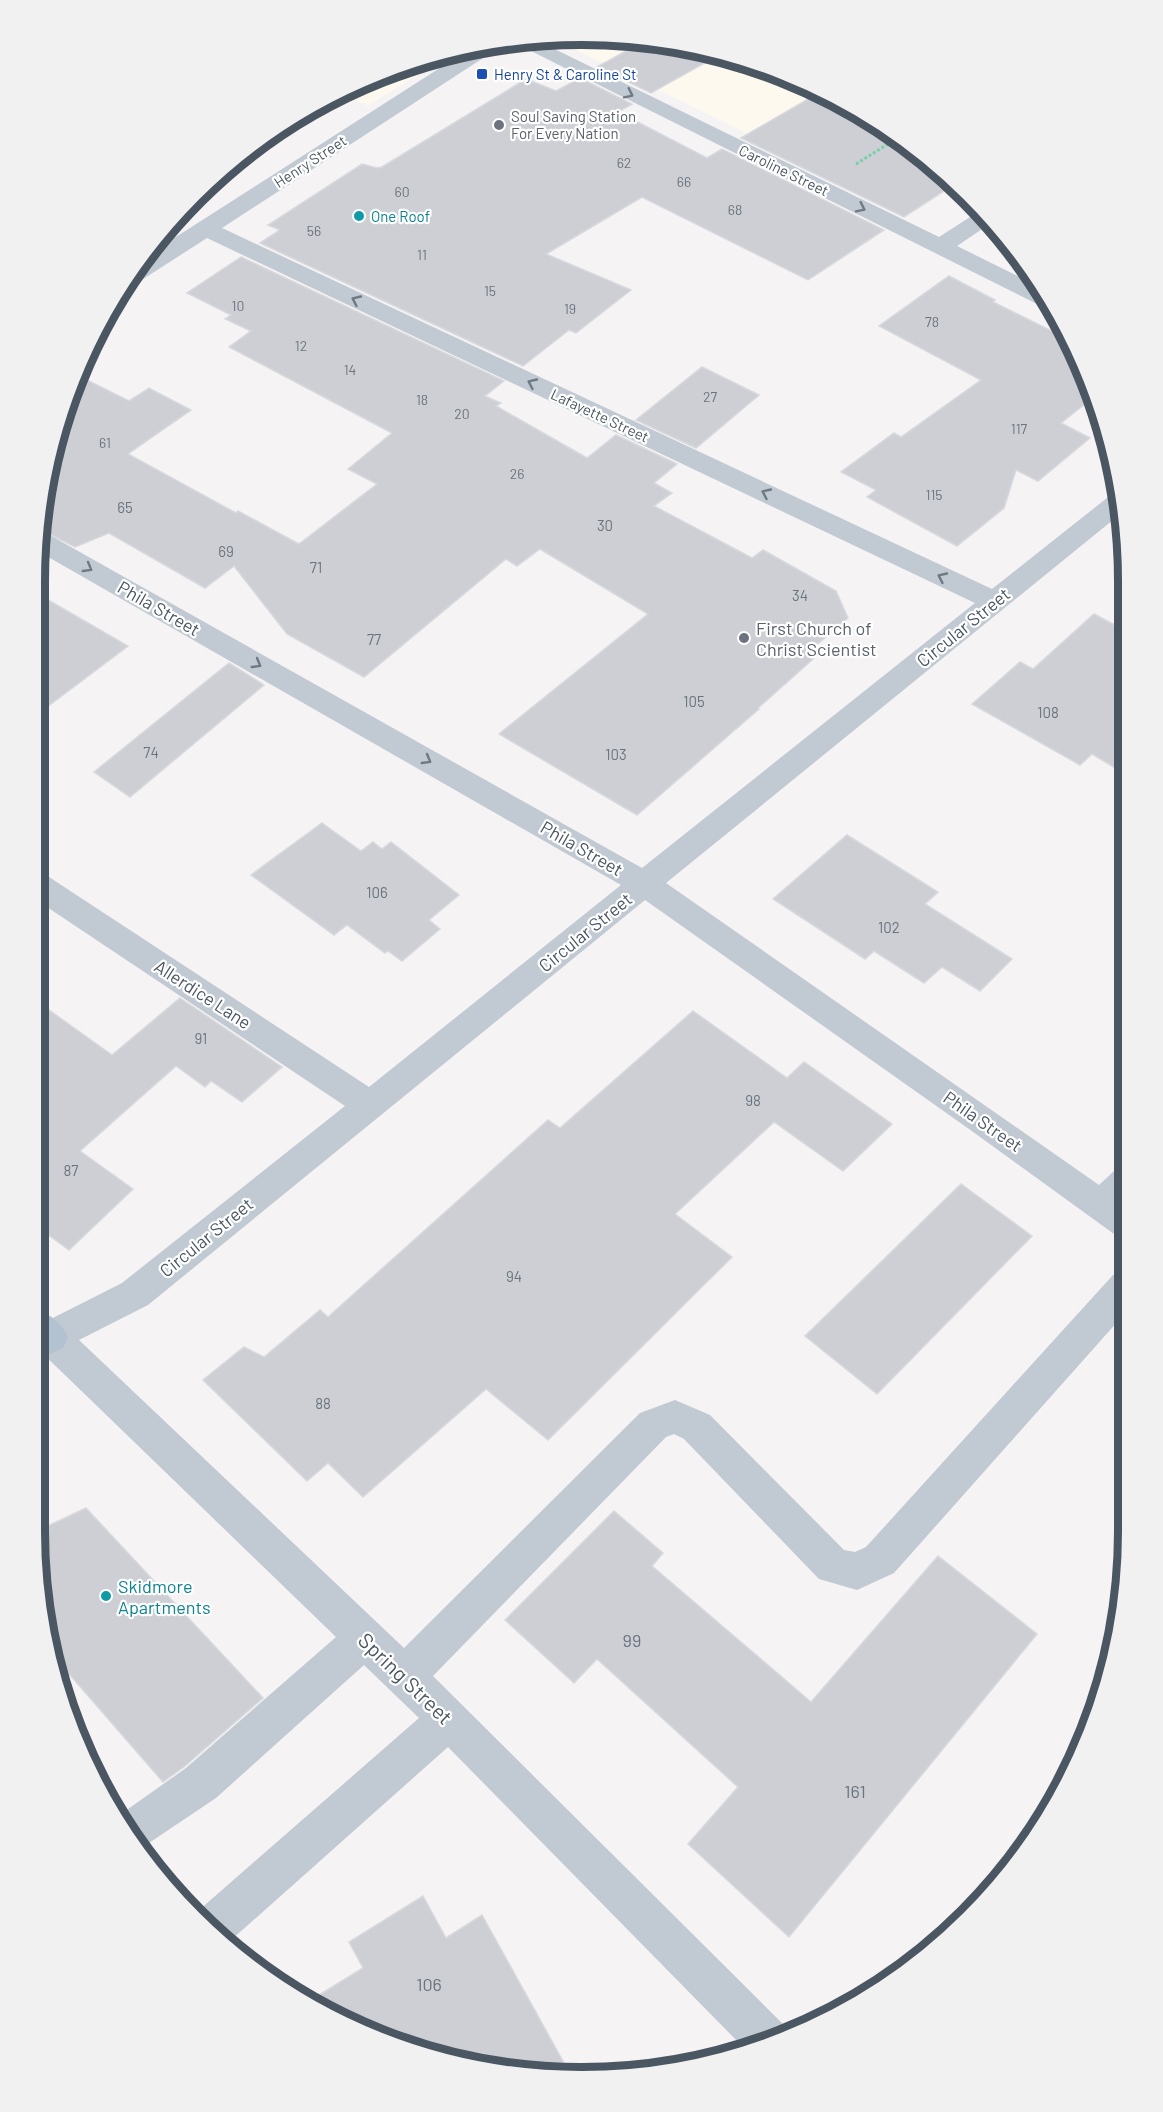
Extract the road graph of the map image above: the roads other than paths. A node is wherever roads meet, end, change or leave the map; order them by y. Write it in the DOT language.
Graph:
graph roads {
  1 [pos="535,47"];
  2 [pos="473,56"];
  3 [pos="979,221"];
  4 [pos="206,229"];
  5 [pos="940,247"];
  6 [pos="148,266"];
  7 [pos="1034,294"];
  8 [pos="1112,507"];
  9 [pos="46,544"];
  10 [pos="995,602"];
  11 [pos="645,884"];
  12 [pos="45,890"];
  13 [pos="370,1105"];
  14 [pos="1114,1215"];
  15 [pos="1118,1295"];
  16 [pos="45,1334"];
  17 [pos="45,1340"];
  18 [pos="364,1638"];
  19 [pos="404,1677"];
  20 [pos="449,1719"];
  21 [pos="135,1829"];
  22 [pos="217,1924"];
  23 [pos="763,2036"];
  1 -- 5 [label="street, Caroline Street, one-way"];
  2 -- 4 [label="street, Henry Street"];
  3 -- 5 [label="street"];
  4 -- 6 [label="street, Henry Street"];
  10 -- 4 [label="street, Lafayette Street, one-way"];
  5 -- 7 [label="street, Caroline Street"];
  8 -- 10 [label="street, Circular Street"];
  9 -- 11 [label="street, Phila Street, one-way"];
  10 -- 11 [label="street, Circular Street"];
  11 -- 13 [label="street, Circular Street"];
  11 -- 14 [label="street, Phila Street"];
  12 -- 13 [label="street, Allerdice Lane"];
  13 -- 16 [label="street, Circular Street"];
  15 -- 19 [label="street"];
  17 -- 18 [label="street, Spring Street"];
  18 -- 19 [label="street, Spring Street"];
  18 -- 21 [label="street"];
  19 -- 20 [label="street, Spring Street"];
  20 -- 22 [label="street"];
  20 -- 23 [label="street, Spring Street"];
}
